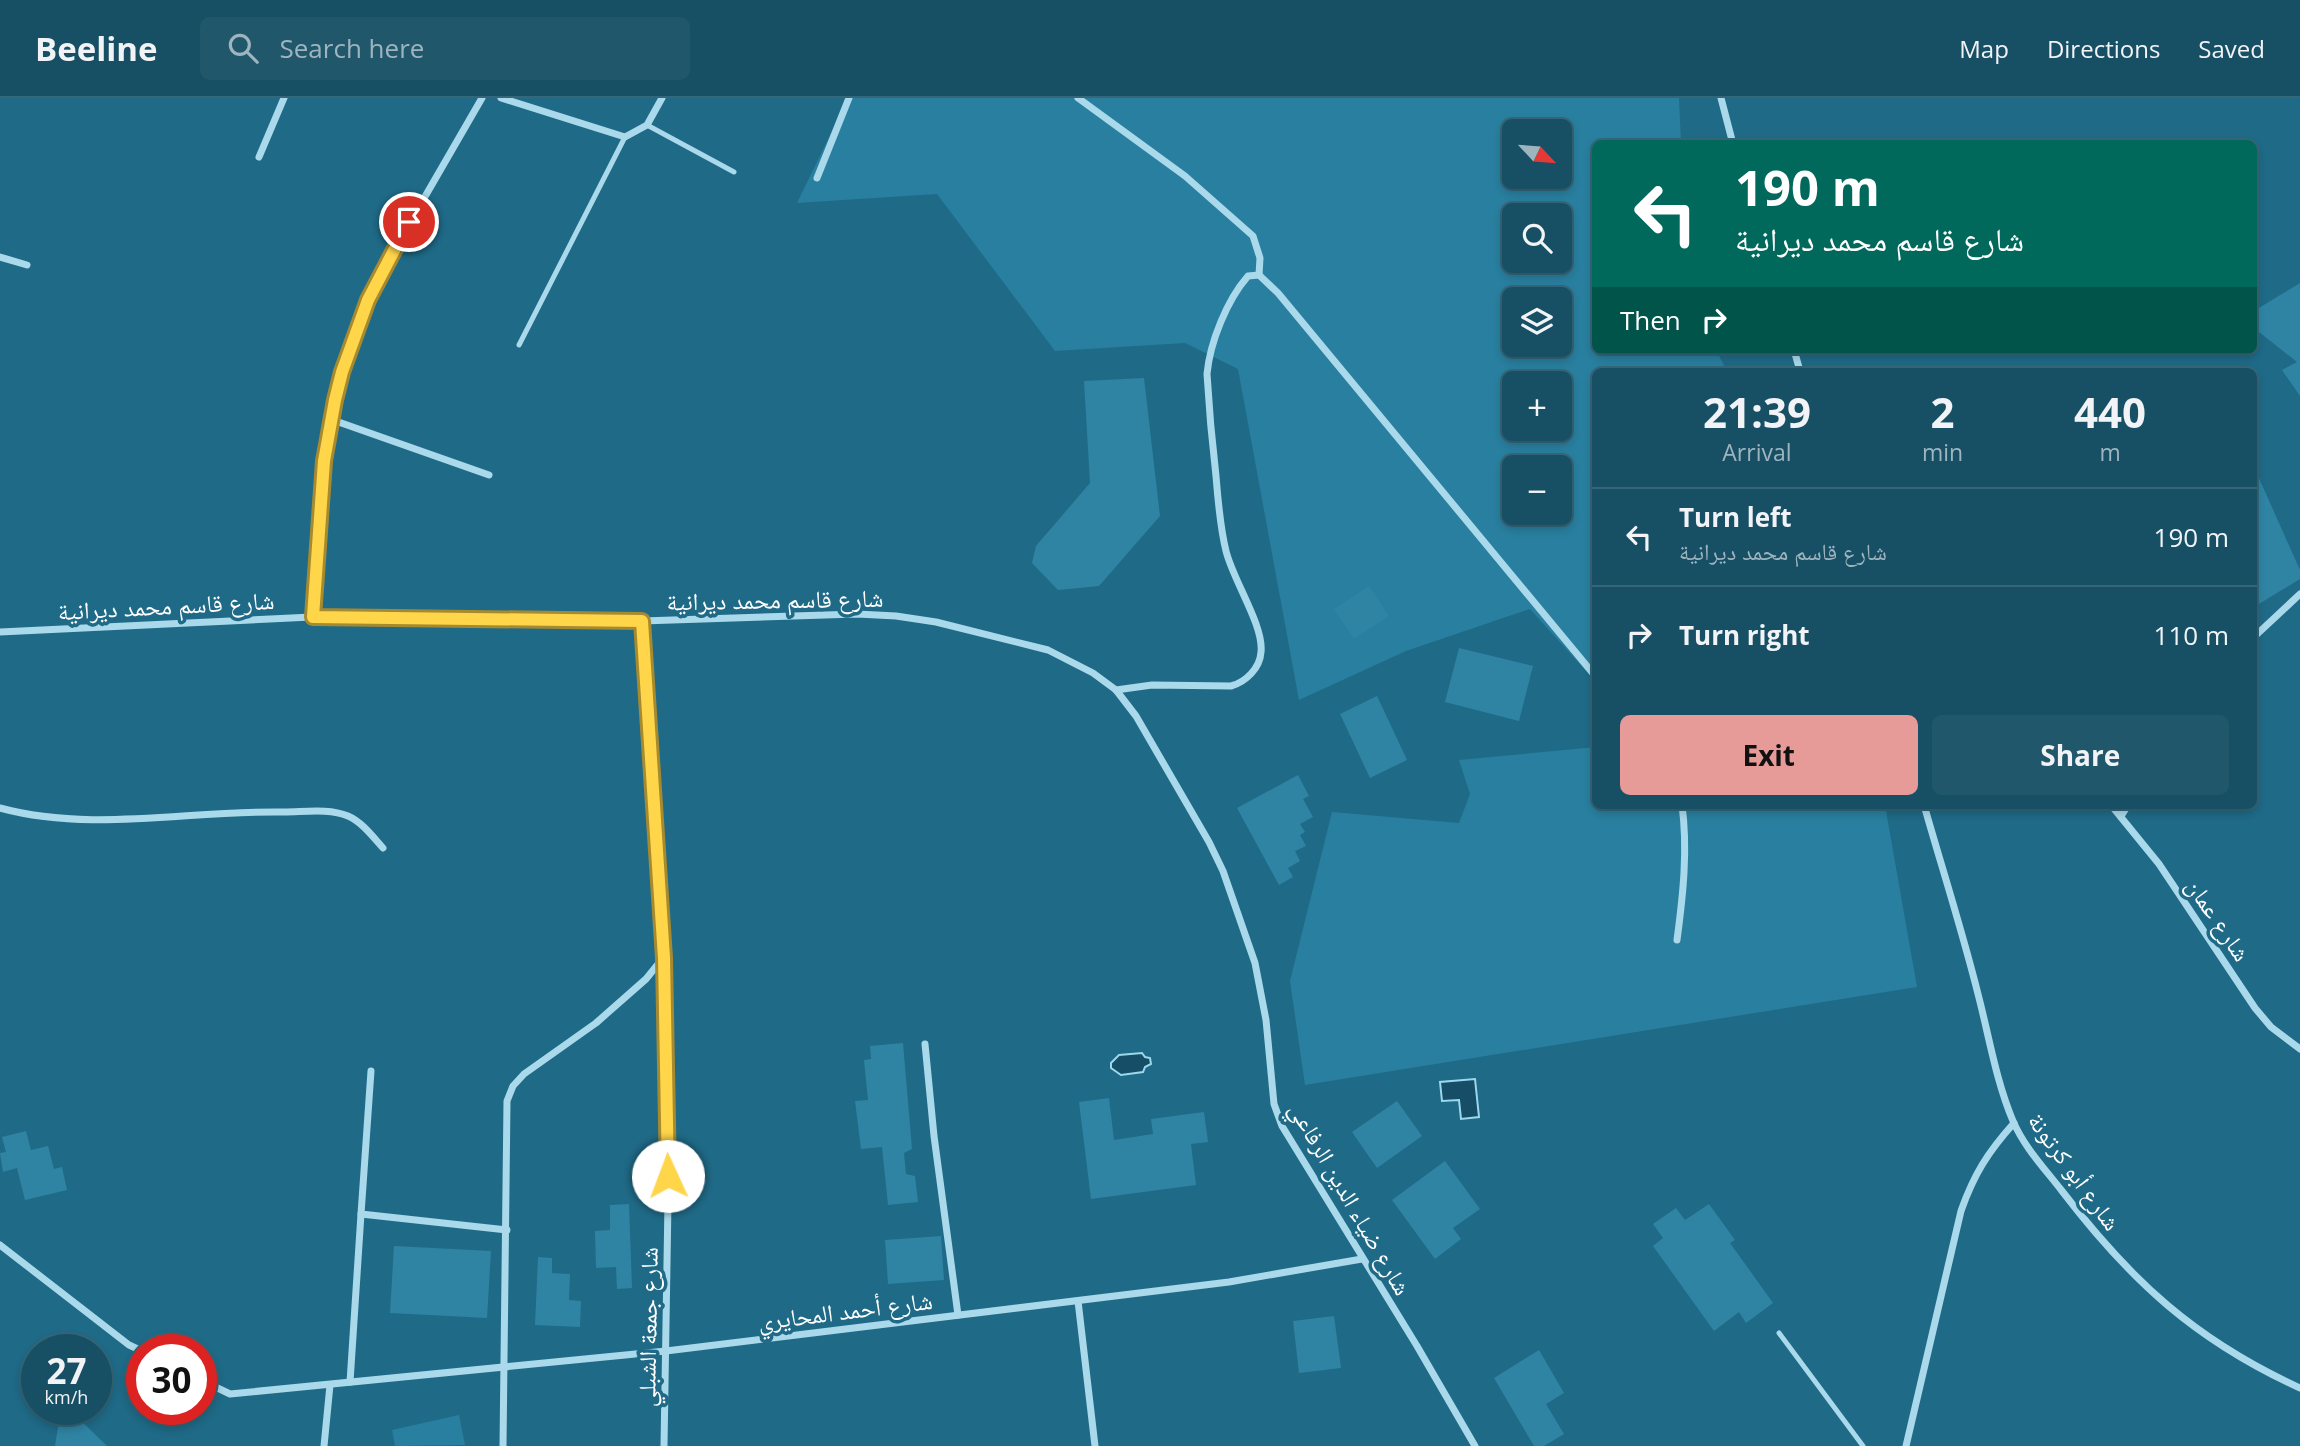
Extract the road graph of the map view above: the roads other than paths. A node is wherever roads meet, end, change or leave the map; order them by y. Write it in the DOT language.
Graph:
graph roads {
  1 [pos="284,98"];
  2 [pos="482,98"];
  3 [pos="500,98"];
  4 [pos="662,98"];
  5 [pos="849,98"];
  6 [pos="1077,98"];
  7 [pos="1721,98"];
  8 [pos="647,125"];
  9 [pos="625,137"];
  10 [pos="1732,140"];
  11 [pos="259,157"];
  12 [pos="734,172"];
  13 [pos="817,178"];
  14 [pos="0,257"];
  15 [pos="27,265"];
  16 [pos="1259,275"];
  17 [pos="519,345"];
  18 [pos="330,419"];
  19 [pos="489,475"];
  20 [pos="2300,594"];
  21 [pos="313,617"];
  22 [pos="642,621"];
  23 [pos="0,632"];
  24 [pos="2257,634"];
  25 [pos="1592,672"];
  26 [pos="1116,690"];
  27 [pos="0,808"];
  28 [pos="1682,809"];
  29 [pos="1925,809"];
  30 [pos="2115,809"];
  31 [pos="2125,809"];
  32 [pos="2121,816"];
  33 [pos="383,848"];
  34 [pos="1676,940"];
  35 [pos="664,958"];
  36 [pos="926,1044"];
  37 [pos="2300,1049"];
  38 [pos="371,1071"];
  39 [pos="2014,1123"];
  40 [pos="361,1214"];
  41 [pos="507,1230"];
  42 [pos="0,1245"];
  43 [pos="1362,1259"];
  44 [pos="1078,1301"];
  45 [pos="958,1315"];
  46 [pos="1779,1333"];
  47 [pos="126,1342"];
  48 [pos="666,1351"];
  49 [pos="505,1368"];
  50 [pos="350,1382"];
  51 [pos="330,1385"];
  52 [pos="217,1388"];
  53 [pos="2300,1388"];
  54 [pos="324,1446"];
  55 [pos="503,1446"];
  56 [pos="664,1446"];
  57 [pos="1095,1446"];
  58 [pos="1475,1446"];
  59 [pos="1863,1446"];
  60 [pos="1906,1446"];
  1 -- 11 [label="street"];
  2 -- 18 [label="street"];
  3 -- 9 [label="street"];
  4 -- 8 [label="street"];
  5 -- 13 [label="street"];
  6 -- 16 [label="street"];
  7 -- 10 [label="street"];
  8 -- 9 [label="street"];
  8 -- 12 [label="lane"];
  9 -- 17 [label="lane"];
  14 -- 15 [label="street"];
  16 -- 25 [label="street"];
  16 -- 26 [label="street"];
  18 -- 19 [label="street"];
  18 -- 21 [label="street"];
  20 -- 24 [label="street"];
  21 -- 22 [label="street, شارع قاسم محمد ديرانية"];
  21 -- 23 [label="street, شارع قاسم محمد ديرانية"];
  22 -- 26 [label="street, شارع قاسم محمد ديرانية"];
  22 -- 35 [label="street, شارع جمعة الشبلي"];
  26 -- 43 [label="street, شارع ضياء الدين الرفاعي"];
  27 -- 33 [label="street"];
  28 -- 34 [label="street"];
  29 -- 39 [label="street, شارع أبو كرتونة"];
  30 -- 32 [label="street, شارع عمان"];
  31 -- 32 [label="street"];
  32 -- 37 [label="street, شارع عمان"];
  35 -- 41 [label="street"];
  35 -- 48 [label="street, شارع جمعة الشبلي"];
  36 -- 45 [label="street"];
  38 -- 40 [label="street"];
  39 -- 53 [label="street, شارع أبو كرتونة"];
  39 -- 60 [label="street"];
  40 -- 41 [label="street"];
  40 -- 50 [label="street"];
  41 -- 49 [label="street"];
  42 -- 47 [label="street"];
  43 -- 44 [label="street, شارع أحمد المحايري"];
  43 -- 58 [label="street, شارع ضياء الدين الرفاعي"];
  44 -- 45 [label="street, شارع أحمد المحايري"];
  44 -- 57 [label="street"];
  45 -- 48 [label="street, شارع أحمد المحايري"];
  46 -- 59 [label="lane"];
  48 -- 49 [label="street, شارع أحمد المحايري"];
  48 -- 56 [label="street, شارع جمعة الشبلي"];
  49 -- 50 [label="street, شارع أحمد المحايري"];
  49 -- 55 [label="street"];
  50 -- 51 [label="street, شارع أحمد المحايري"];
  51 -- 52 [label="street, شارع أحمد المحايري"];
  51 -- 54 [label="street"];
}
